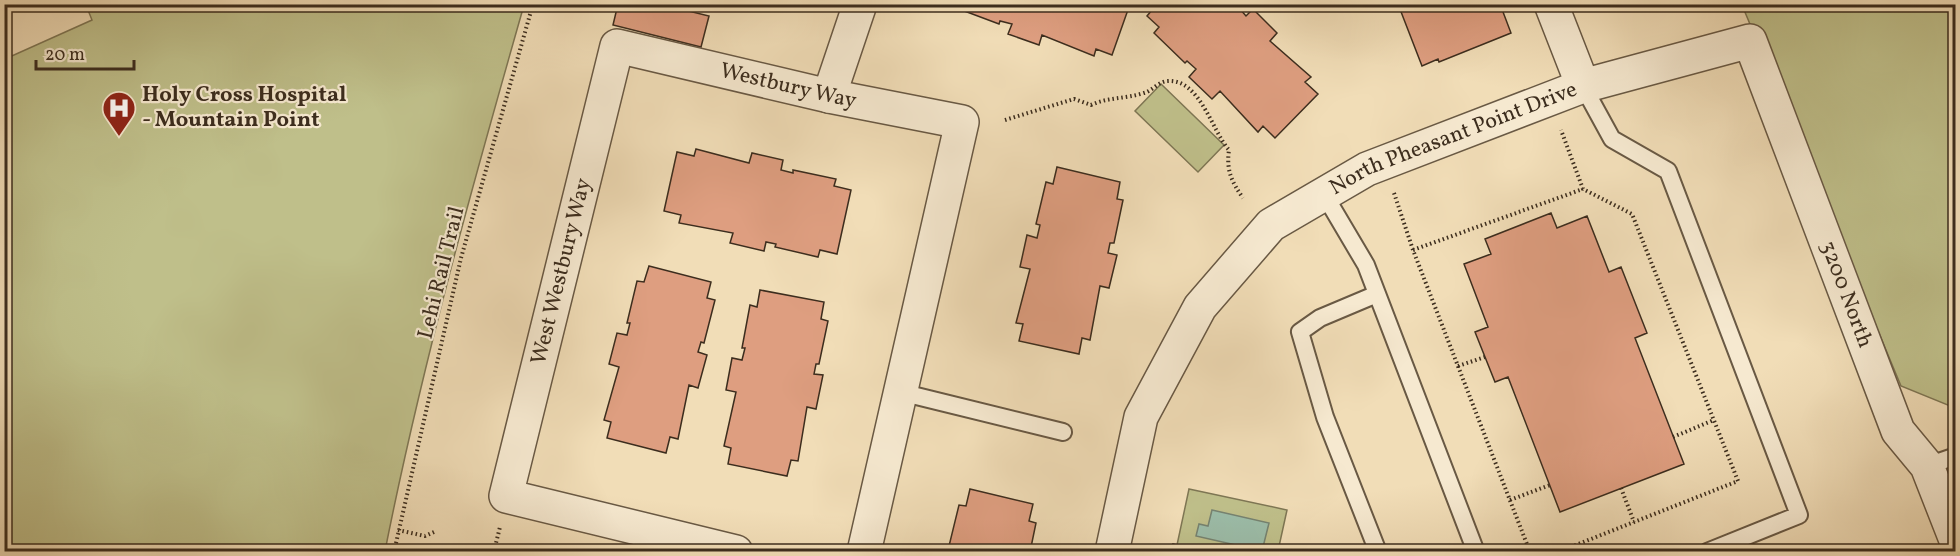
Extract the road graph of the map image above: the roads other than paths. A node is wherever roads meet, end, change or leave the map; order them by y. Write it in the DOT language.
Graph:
graph roads {
  1 [pos="860,4"];
  2 [pos="1551,4"];
  3 [pos="1750,41"];
  4 [pos="617,46"];
  5 [pos="1583,86"];
  6 [pos="829,96"];
  7 [pos="1324,194"];
  8 [pos="1377,294"];
  9 [pos="900,392"];
  10 [pos="1063,432"];
  11 [pos="1941,461"];
  12 [pos="1956,540"];
  13 [pos="736,552"];
  14 [pos="864,552"];
  15 [pos="1112,552"];
  16 [pos="1378,552"];
  17 [pos="1476,552"];
  18 [pos="1707,552"];
  1 -- 6 [label="street"];
  2 -- 5 [label="street"];
  3 -- 5 [label="street, North Pheasant Point Drive"];
  3 -- 11 [label="street, 3200 North"];
  4 -- 6 [label="street, Westbury Way"];
  4 -- 13 [label="street, West Westbury Way"];
  5 -- 7 [label="street, North Pheasant Point Drive"];
  5 -- 18 [label="lane"];
  6 -- 9 [label="street, Westbury Way"];
  7 -- 8 [label="lane"];
  7 -- 15 [label="street, North Pheasant Point Drive"];
  8 -- 16 [label="lane"];
  8 -- 17 [label="lane"];
  9 -- 10 [label="lane"];
  9 -- 14 [label="street"];
  11 -- 12 [label="street, 3200 North"];
}
